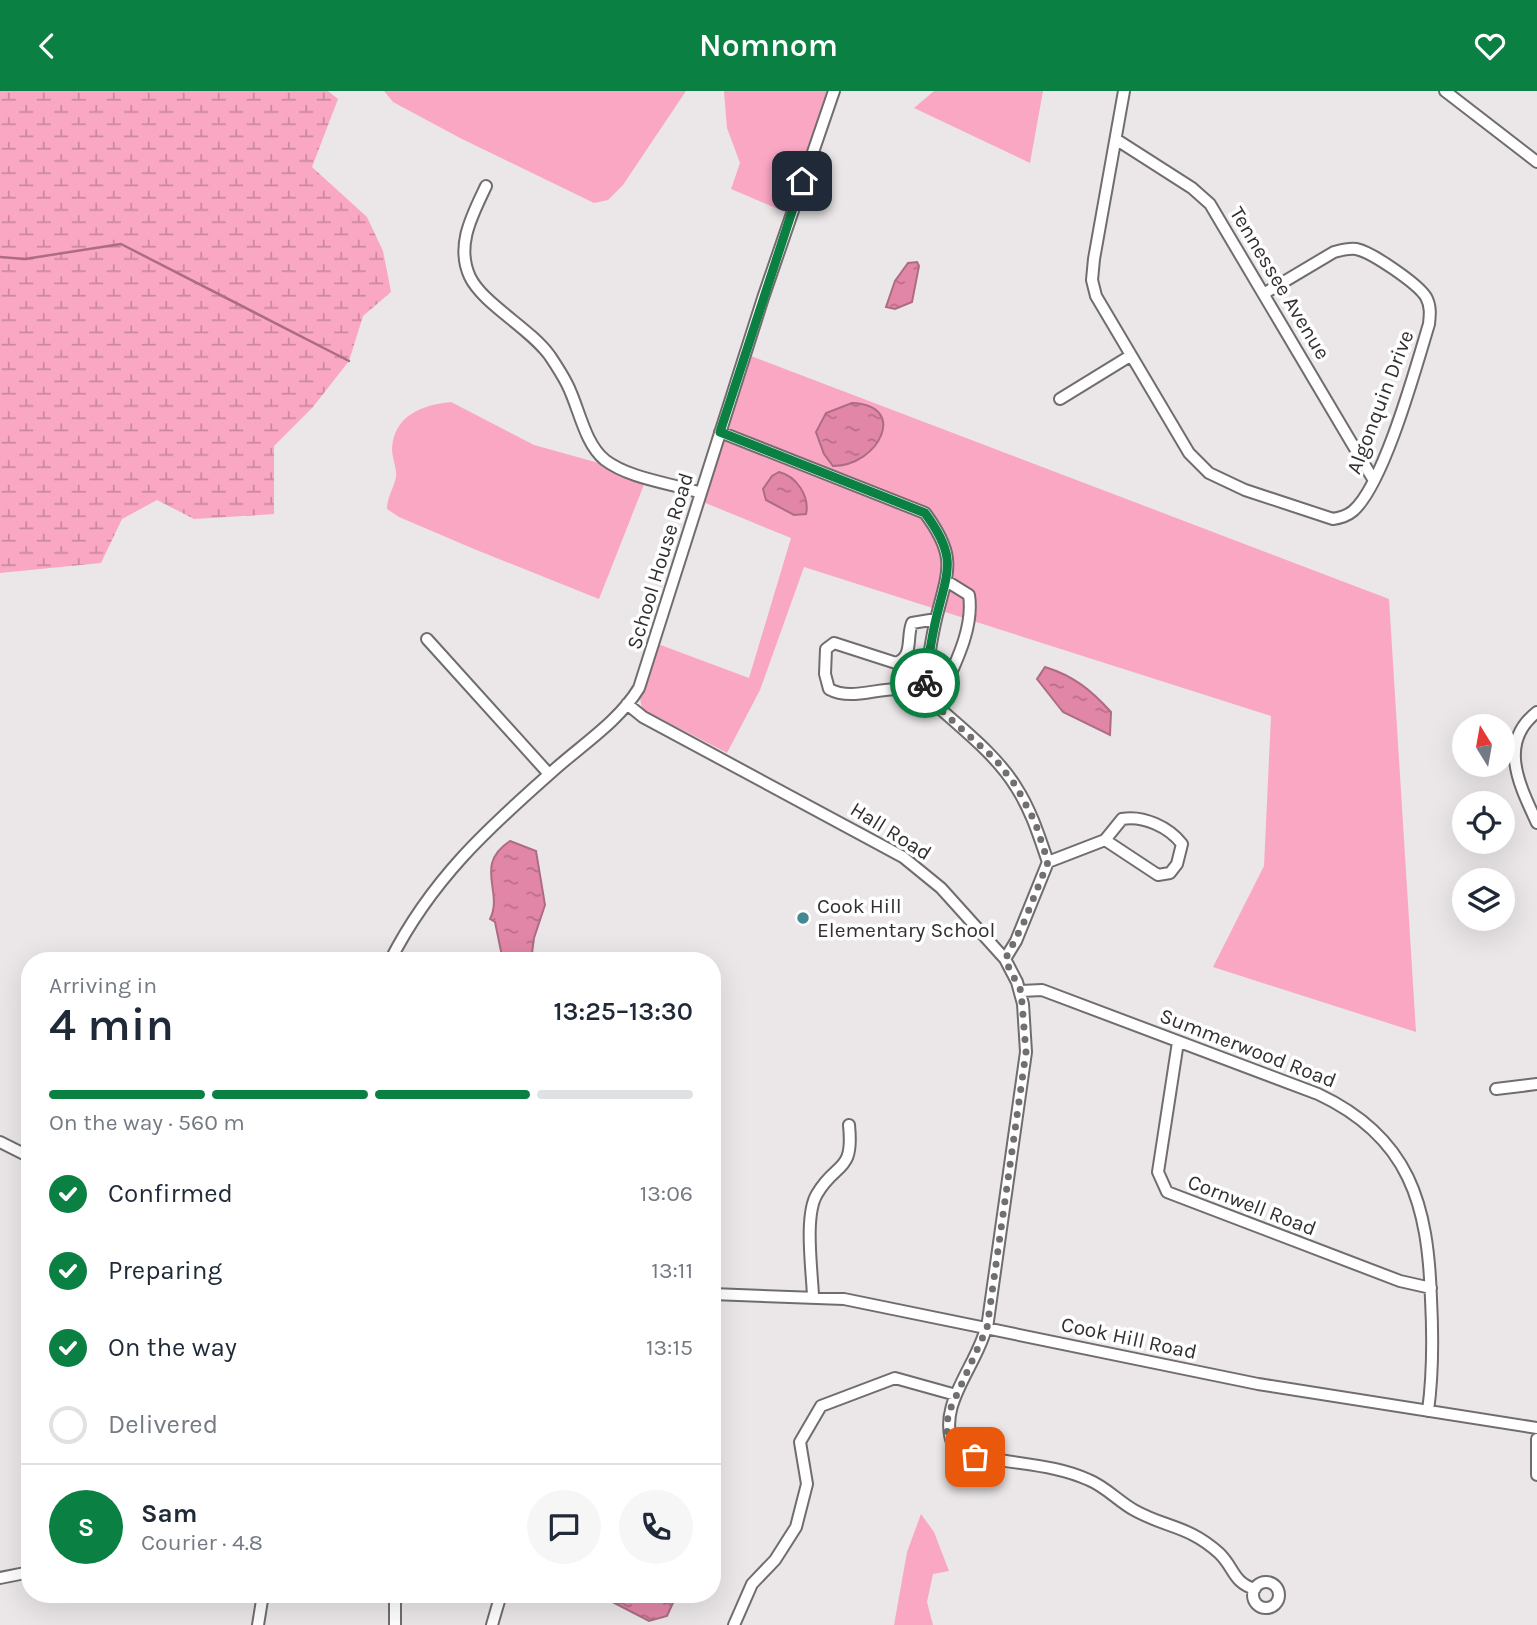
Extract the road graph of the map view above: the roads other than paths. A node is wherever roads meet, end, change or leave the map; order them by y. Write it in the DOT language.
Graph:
graph roads {
  1 [pos="834,91"];
  2 [pos="1124,91"];
  3 [pos="1444,91"];
  4 [pos="1117,140"];
  5 [pos="1537,162"];
  6 [pos="486,186"];
  7 [pos="1265,293"];
  8 [pos="1130,356"];
  9 [pos="1060,399"];
  10 [pos="720,432"];
  11 [pos="1373,479"];
  12 [pos="701,493"];
  13 [pos="948,582"];
  14 [pos="936,618"];
  15 [pos="427,639"];
  16 [pos="923,694"];
  17 [pos="627,704"];
  18 [pos="1537,712"];
  19 [pos="549,774"];
  20 [pos="1537,823"];
  21 [pos="1105,840"];
  22 [pos="1048,862"];
  23 [pos="395,952"];
  24 [pos="1005,960"];
  25 [pos="1021,991"];
  26 [pos="1178,1042"];
  27 [pos="1537,1084"];
  28 [pos="1496,1089"];
  29 [pos="849,1125"];
  30 [pos="0,1142"];
  31 [pos="21,1152"];
  32 [pos="1431,1287"];
  33 [pos="721,1294"];
  34 [pos="813,1296"];
  35 [pos="986,1328"];
  36 [pos="956,1395"];
  37 [pos="1428,1411"];
  38 [pos="1537,1428"];
  39 [pos="1537,1439"];
  40 [pos="1537,1475"];
  41 [pos="21,1574"];
  42 [pos="0,1579"];
  43 [pos="1255,1589"];
  44 [pos="262,1603"];
  45 [pos="395,1603"];
  46 [pos="498,1603"];
  47 [pos="258,1625"];
  48 [pos="395,1625"];
  49 [pos="492,1625"];
  50 [pos="734,1625"];
  1 -- 10 [label="street, School House Road"];
  2 -- 4 [label="street, Algonquin Drive"];
  3 -- 5 [label="street"];
  4 -- 7 [label="street, Tennessee Avenue"];
  4 -- 8 [label="street, Algonquin Drive"];
  6 -- 12 [label="street"];
  7 -- 11 [label="street, Tennessee Avenue"];
  7 -- 11 [label="street, Algonquin Drive"];
  8 -- 9 [label="street"];
  8 -- 11 [label="street, Algonquin Drive"];
  10 -- 12 [label="street, School House Road"];
  10 -- 13 [label="street"];
  12 -- 17 [label="street, School House Road"];
  13 -- 14 [label="street"];
  13 -- 16 [label="street"];
  14 -- 16 [label="street"];
  14 -- 16 [label="street"];
  15 -- 19 [label="street"];
  16 -- 22 [label="street"];
  17 -- 19 [label="street, School House Road"];
  17 -- 24 [label="street, Hall Road"];
  18 -- 20 [label="street"];
  19 -- 23 [label="street, School House Road"];
  21 -- 21 [label="street"];
  21 -- 22 [label="street"];
  22 -- 24 [label="street"];
  24 -- 25 [label="street, Hall Road"];
  25 -- 26 [label="street, Summerwood Road"];
  25 -- 35 [label="street, Hall Road"];
  26 -- 32 [label="street, Summerwood Road"];
  26 -- 32 [label="street, Cornwell Road"];
  27 -- 28 [label="street"];
  29 -- 34 [label="street"];
  30 -- 31 [label="street"];
  32 -- 37 [label="street, Summerwood Road"];
  33 -- 34 [label="street, Cook Hill Road"];
  34 -- 35 [label="street, Cook Hill Road"];
  35 -- 36 [label="street, Hall Road"];
  35 -- 37 [label="street, Cook Hill Road"];
  36 -- 43 [label="street, Hall Road"];
  36 -- 50 [label="street"];
  37 -- 38 [label="street, Cook Hill Road"];
  39 -- 40 [label="street"];
  41 -- 42 [label="street"];
  44 -- 47 [label="street"];
  45 -- 48 [label="street"];
  46 -- 49 [label="street"];
}
